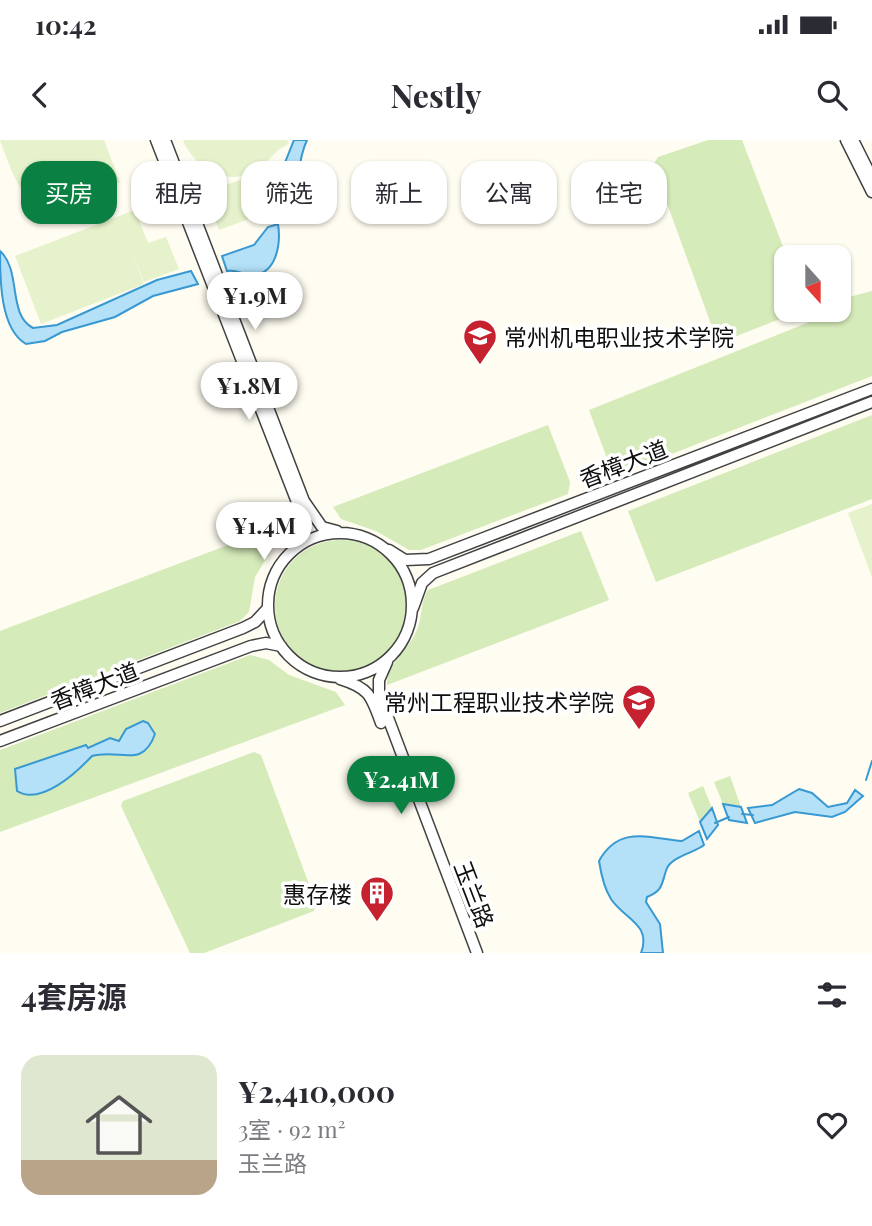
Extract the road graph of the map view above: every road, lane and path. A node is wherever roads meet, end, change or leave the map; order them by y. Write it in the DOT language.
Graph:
graph roads {
  1 [pos="156,140"];
  2 [pos="165,140"];
  3 [pos="846,140"];
  4 [pos="853,140"];
  5 [pos="872,178"];
  6 [pos="872,192"];
  7 [pos="872,389"];
  8 [pos="872,402"];
  9 [pos="341,532"];
  10 [pos="299,545"];
  11 [pos="389,550"];
  12 [pos="268,608"];
  13 [pos="413,608"];
  14 [pos="281,646"];
  15 [pos="394,654"];
  16 [pos="332,677"];
  17 [pos="0,721"];
  18 [pos="0,741"];
  19 [pos="470,953"];
  20 [pos="477,953"];
  1 -- 10 [label="street"];
  2 -- 9 [label="street"];
  3 -- 6 [label="street"];
  4 -- 5 [label="street"];
  7 -- 11 [label="street, 香樟大道"];
  8 -- 13 [label="street, 香樟大道"];
  9 -- 10 [label="street"];
  9 -- 11 [label="street"];
  10 -- 12 [label="street"];
  11 -- 13 [label="street"];
  12 -- 14 [label="street"];
  12 -- 17 [label="street, 香樟大道"];
  13 -- 15 [label="street"];
  14 -- 16 [label="street"];
  14 -- 18 [label="street, 香樟大道"];
  15 -- 16 [label="street"];
  15 -- 20 [label="street, 玉兰路"];
  16 -- 19 [label="street, 玉兰路"];
}
